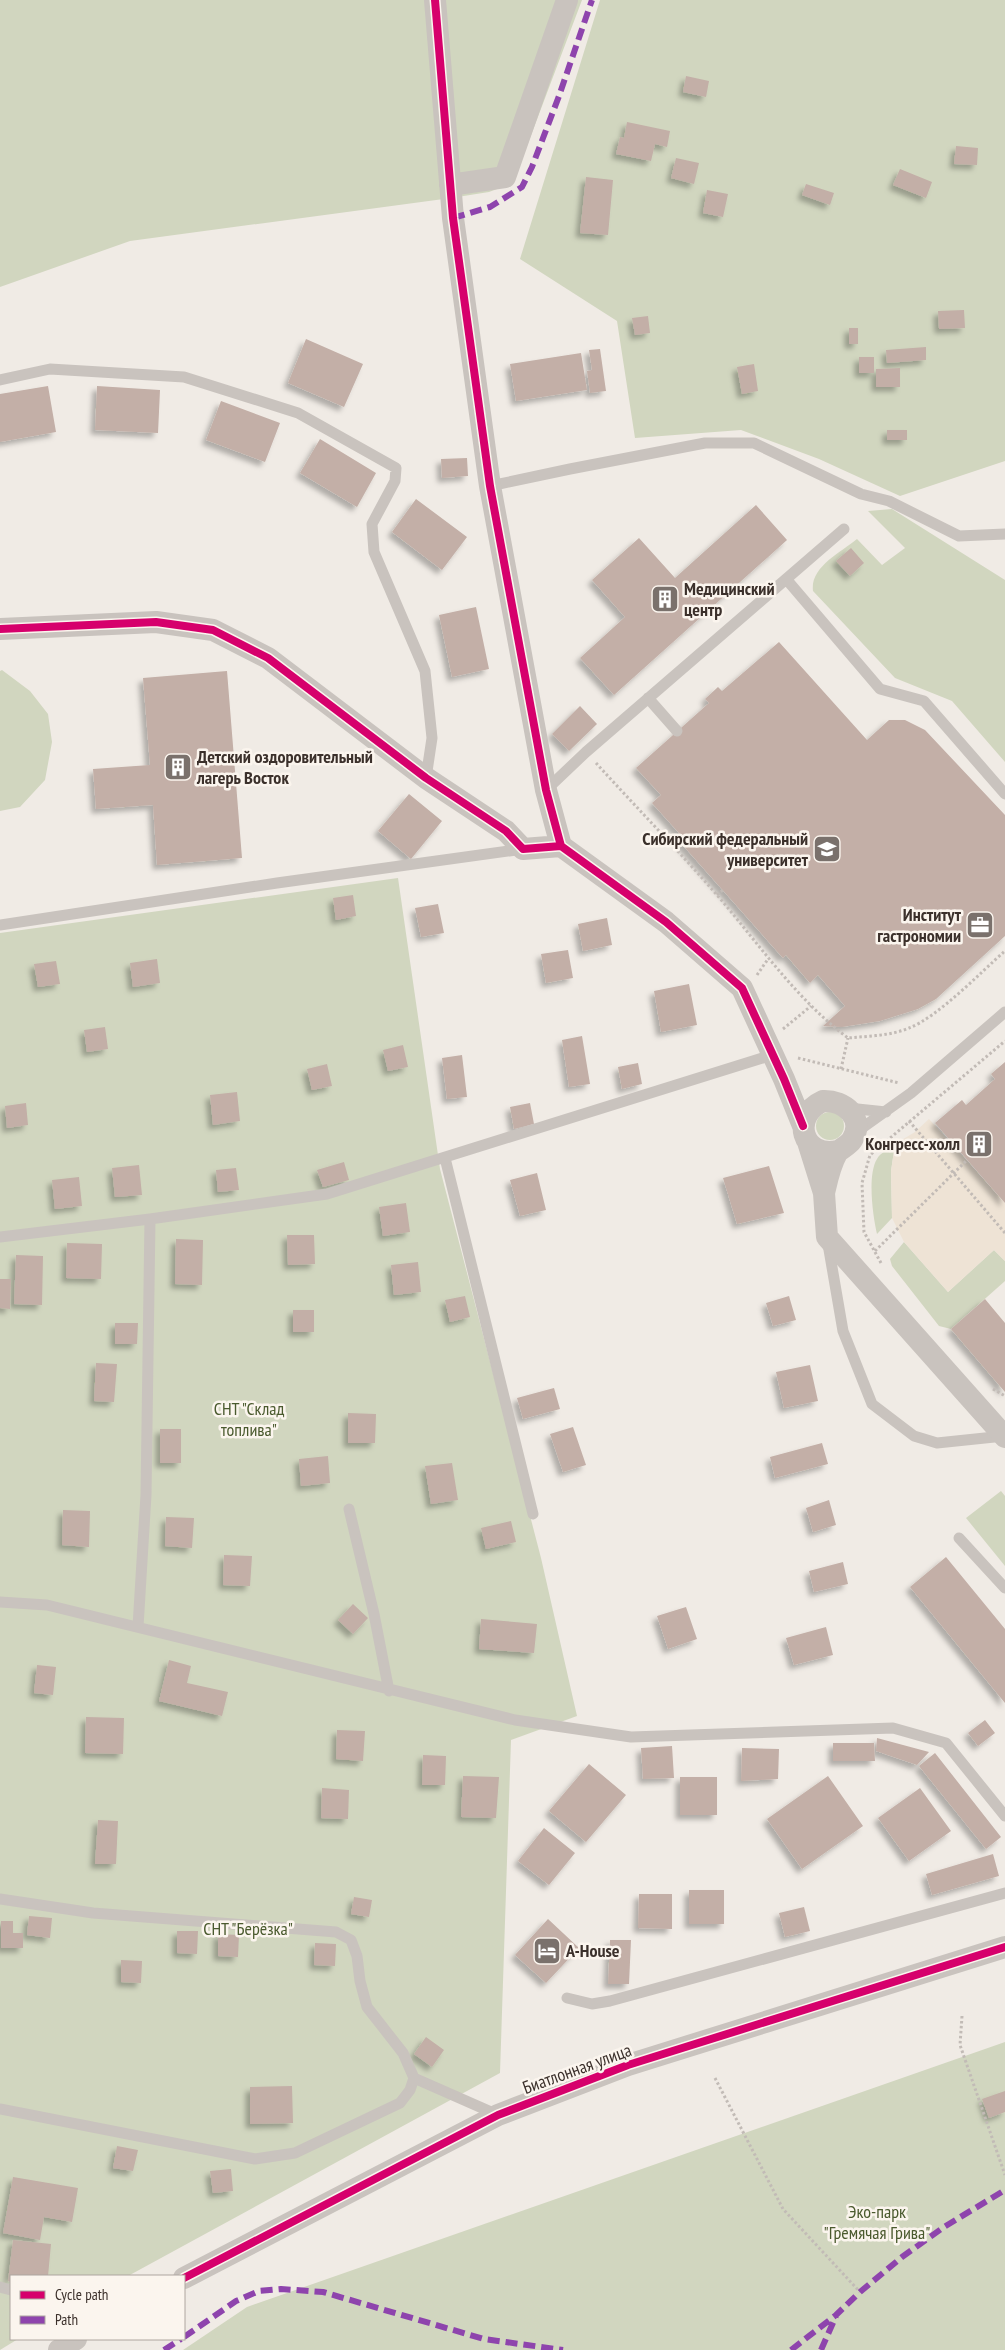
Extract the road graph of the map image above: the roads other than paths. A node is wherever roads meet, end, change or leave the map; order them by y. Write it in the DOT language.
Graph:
graph roads {
  1 [pos="435,0"];
  2 [pos="567,0"];
  3 [pos="450,185"];
  4 [pos="0,380"];
  5 [pos="490,486"];
  6 [pos="844,528"];
  7 [pos="1005,534"];
  8 [pos="786,580"];
  9 [pos="0,629"];
  10 [pos="648,698"];
  11 [pos="677,731"];
  12 [pos="426,778"];
  13 [pos="546,790"];
  14 [pos="1005,794"];
  15 [pos="561,846"];
  16 [pos="523,849"];
  17 [pos="0,925"];
  18 [pos="1005,1012"];
  19 [pos="782,1055"];
  20 [pos="784,1079"];
  21 [pos="823,1101"];
  22 [pos="848,1108"];
  23 [pos="886,1112"];
  24 [pos="855,1133"];
  25 [pos="806,1134"];
  26 [pos="838,1151"];
  27 [pos="445,1158"];
  28 [pos="824,1193"];
  29 [pos="150,1219"];
  30 [pos="0,1237"];
  31 [pos="827,1237"];
  32 [pos="1004,1436"];
  33 [pos="349,1509"];
  34 [pos="533,1514"];
  35 [pos="959,1538"];
  36 [pos="1005,1588"];
  37 [pos="0,1602"];
  38 [pos="138,1627"];
  39 [pos="389,1691"];
  40 [pos="1005,1816"];
  41 [pos="1005,1893"];
  42 [pos="0,1899"];
  43 [pos="1005,1947"];
  44 [pos="568,1998"];
  45 [pos="414,2078"];
  46 [pos="0,2109"];
  47 [pos="498,2115"];
  48 [pos="185,2277"];
  49 [pos="74,2340"];
  50 [pos="59,2350"];
  1 -- 3 [label="street"];
  2 -- 3 [label="street"];
  3 -- 5 [label="street"];
  4 -- 12 [label="lane"];
  5 -- 7 [label="lane"];
  5 -- 13 [label="street"];
  6 -- 8 [label="lane"];
  8 -- 10 [label="lane"];
  8 -- 14 [label="lane"];
  9 -- 12 [label="street"];
  10 -- 11 [label="lane"];
  10 -- 13 [label="lane"];
  12 -- 16 [label="street"];
  13 -- 15 [label="street"];
  15 -- 16 [label="street"];
  15 -- 19 [label="street"];
  16 -- 17 [label="lane"];
  18 -- 23 [label="lane"];
  19 -- 20 [label="street"];
  19 -- 27 [label="lane"];
  20 -- 21 [label="street"];
  20 -- 25 [label="street"];
  21 -- 22 [label="street"];
  21 -- 25 [label="street"];
  22 -- 23 [label="lane"];
  22 -- 24 [label="street"];
  23 -- 24 [label="lane"];
  24 -- 26 [label="street"];
  25 -- 26 [label="street"];
  25 -- 28 [label="street"];
  26 -- 28 [label="street"];
  27 -- 29 [label="lane"];
  27 -- 34 [label="lane"];
  28 -- 31 [label="street"];
  29 -- 30 [label="lane"];
  29 -- 38 [label="lane"];
  31 -- 32 [label="street"];
  31 -- 32 [label="lane"];
  33 -- 39 [label="lane"];
  35 -- 36 [label="lane"];
  37 -- 38 [label="lane"];
  38 -- 39 [label="lane"];
  39 -- 40 [label="lane"];
  41 -- 44 [label="lane"];
  42 -- 45 [label="lane"];
  43 -- 47 [label="street, Биатлонная улица"];
  45 -- 46 [label="lane"];
  45 -- 47 [label="lane"];
  47 -- 48 [label="street, Биатлонная улица"];
  49 -- 50 [label="street"];
}
